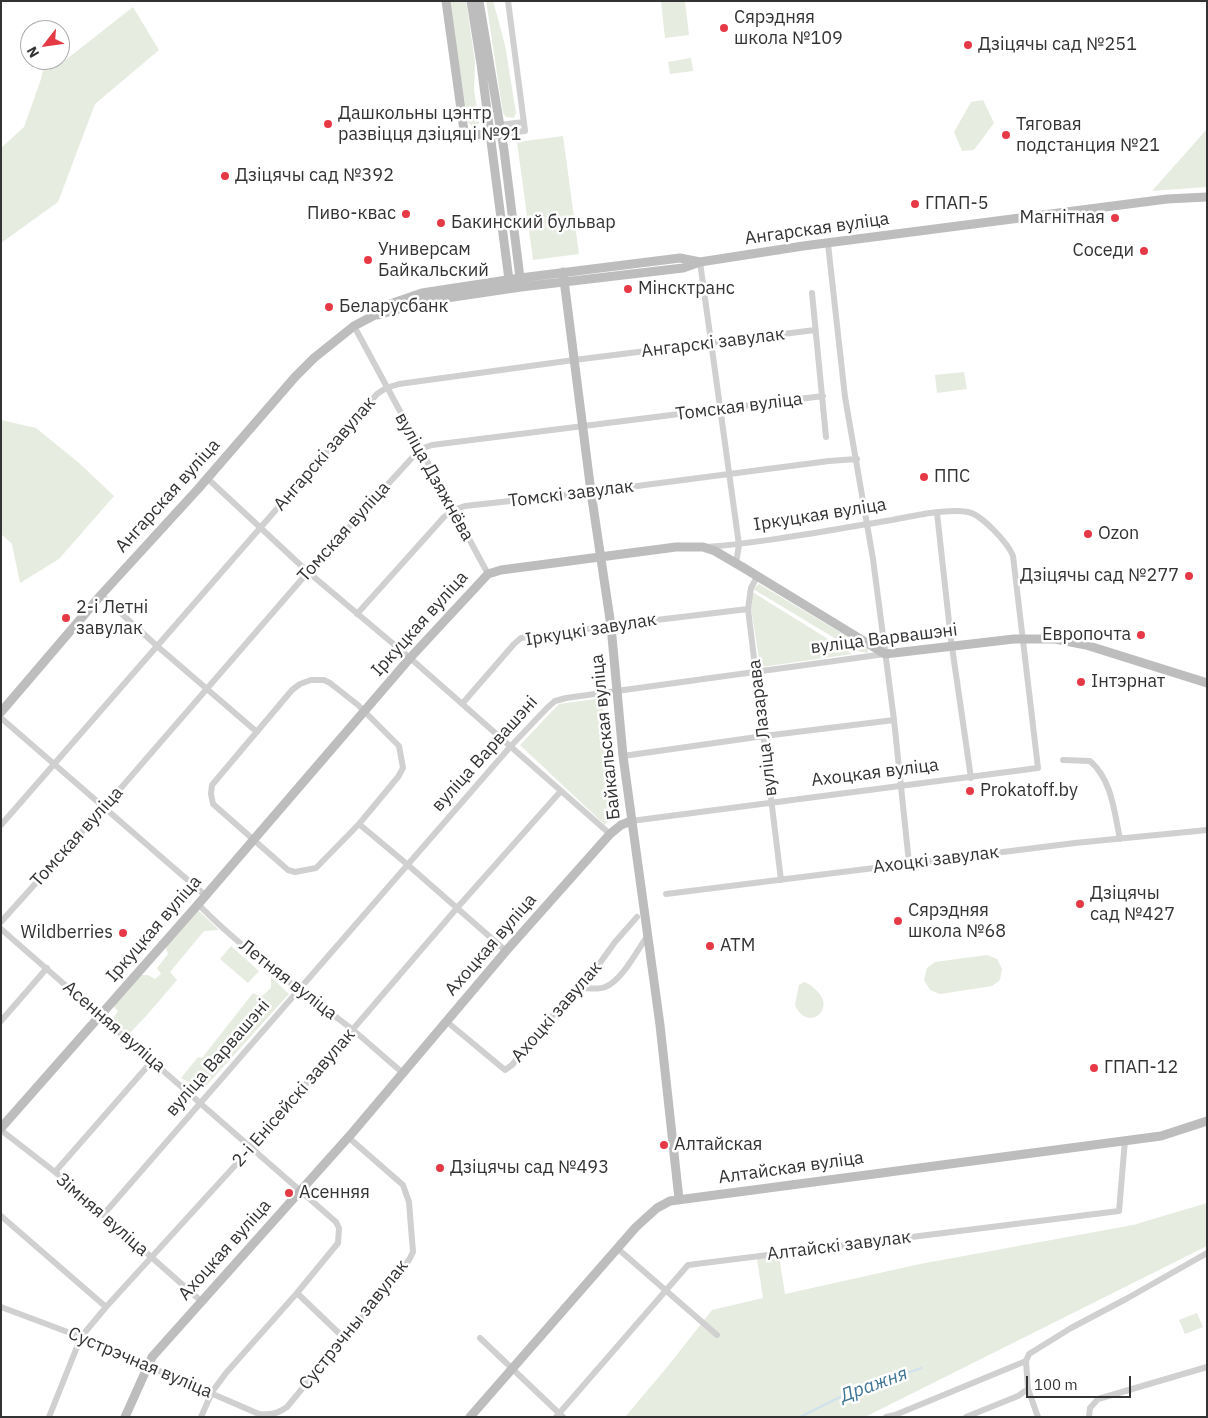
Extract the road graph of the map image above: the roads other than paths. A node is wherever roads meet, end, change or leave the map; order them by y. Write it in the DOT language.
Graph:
graph roads {
  1 [pos="446,1"];
  2 [pos="471,1"];
  3 [pos="479,1"];
  4 [pos="508,1"];
  5 [pos="523,122"];
  6 [pos="501,130"];
  7 [pos="490,134"];
  8 [pos="1207,197"];
  9 [pos="828,244"];
  10 [pos="700,262"];
  11 [pos="563,272"];
  12 [pos="520,278"];
  13 [pos="565,282"];
  14 [pos="511,284"];
  15 [pos="812,293"];
  16 [pos="354,326"];
  17 [pos="815,330"];
  18 [pos="711,343"];
  19 [pos="574,360"];
  20 [pos="386,388"];
  21 [pos="823,396"];
  22 [pos="720,409"];
  23 [pos="584,426"];
  24 [pos="826,436"];
  25 [pos="420,449"];
  26 [pos="856,459"];
  27 [pos="728,474"];
  28 [pos="207,478"];
  29 [pos="591,492"];
  30 [pos="453,510"];
  31 [pos="937,513"];
  32 [pos="867,524"];
  33 [pos="260,528"];
  34 [pos="739,544"];
  35 [pos="703,547"];
  36 [pos="601,557"];
  37 [pos="736,563"];
  38 [pos="308,572"];
  39 [pos="488,574"];
  40 [pos="757,576"];
  41 [pos="101,595"];
  42 [pos="748,609"];
  43 [pos="357,614"];
  44 [pos="611,626"];
  45 [pos="1023,638"];
  46 [pos="157,646"];
  47 [pos="952,647"];
  48 [pos="885,654"];
  49 [pos="410,658"];
  50 [pos="757,671"];
  51 [pos="1207,683"];
  52 [pos="207,689"];
  53 [pos="617,691"];
  54 [pos="462,704"];
  55 [pos="1,712"];
  56 [pos="365,712"];
  57 [pos="1,718"];
  58 [pos="894,720"];
  59 [pos="257,732"];
  60 [pos="764,736"];
  61 [pos="510,747"];
  62 [pos="624,756"];
  63 [pos="1064,760"];
  64 [pos="54,765"];
  65 [pos="971,778"];
  66 [pos="902,787"];
  67 [pos="560,792"];
  68 [pos="772,802"];
  69 [pos="103,807"];
  70 [pos="631,821"];
  71 [pos="359,824"];
  72 [pos="1,825"];
  73 [pos="1207,830"];
  74 [pos="610,834"];
  75 [pos="253,839"];
  76 [pos="1120,839"];
  77 [pos="909,864"];
  78 [pos="408,865"];
  79 [pos="781,880"];
  80 [pos="666,894"];
  81 [pos="205,895"];
  82 [pos="198,904"];
  83 [pos="457,908"];
  84 [pos="637,917"];
  85 [pos="1,922"];
  86 [pos="1,929"];
  87 [pos="648,934"];
  88 [pos="506,951"];
  89 [pos="47,968"];
  90 [pos="582,988"];
  91 [pos="298,990"];
  92 [pos="100,1014"];
  93 [pos="1,1021"];
  94 [pos="446,1021"];
  95 [pos="352,1030"];
  96 [pos="153,1060"];
  97 [pos="403,1073"];
  98 [pos="201,1104"];
  99 [pos="1207,1121"];
  100 [pos="1,1129"];
  101 [pos="348,1137"];
  102 [pos="1125,1140"];
  103 [pos="251,1148"];
  104 [pos="54,1172"];
  105 [pos="300,1190"];
  106 [pos="679,1199"];
  107 [pos="103,1215"];
  108 [pos="1,1216"];
  109 [pos="617,1248"];
  110 [pos="1207,1253"];
  111 [pos="151,1258"];
  112 [pos="665,1290"];
  113 [pos="297,1293"];
  114 [pos="201,1301"];
  115 [pos="1,1307"];
  116 [pos="106,1307"];
  117 [pos="717,1335"];
  118 [pos="81,1337"];
  119 [pos="344,1338"];
  120 [pos="480,1338"];
  121 [pos="1026,1361"];
  122 [pos="147,1367"];
  123 [pos="1207,1367"];
  124 [pos="513,1368"];
  125 [pos="1028,1389"];
  126 [pos="212,1392"];
  127 [pos="279,1412"];
  128 [pos="560,1416"];
  129 [pos="49,1417"];
  130 [pos="125,1417"];
  131 [pos="200,1417"];
  132 [pos="470,1417"];
  133 [pos="886,1417"];
  134 [pos="966,1417"];
  135 [pos="1038,1417"];
  136 [pos="1089,1417"];
  1 -- 7 [label="main road"];
  2 -- 7 [label="main road"];
  3 -- 6 [label="main road"];
  4 -- 5 [label="street"];
  5 -- 6 [label="street"];
  5 -- 6 [label="street"];
  6 -- 7 [label="main road"];
  6 -- 12 [label="main road"];
  7 -- 14 [label="main road"];
  8 -- 9 [label="main road, Ангарская вуліца"];
  9 -- 10 [label="main road, Ангарская вуліца"];
  9 -- 26 [label="street"];
  10 -- 11 [label="main road, Ангарская вуліца"];
  10 -- 13 [label="main road, Ангарская вуліца"];
  10 -- 18 [label="street"];
  11 -- 12 [label="main road, Ангарская вуліца"];
  11 -- 13 [label="main road, Байкальская вуліца"];
  12 -- 14 [label="main road, Ангарская вуліца"];
  13 -- 14 [label="main road, Ангарская вуліца"];
  13 -- 19 [label="main road, Байкальская вуліца"];
  14 -- 16 [label="main road, Ангарская вуліца"];
  15 -- 17 [label="street"];
  16 -- 20 [label="street, вуліца Дзяжнёва"];
  16 -- 28 [label="main road, Ангарская вуліца"];
  17 -- 18 [label="street, Ангарскі завулак"];
  17 -- 21 [label="street"];
  18 -- 19 [label="street, Ангарскі завулак"];
  18 -- 22 [label="street"];
  19 -- 20 [label="street, Ангарскі завулак"];
  19 -- 23 [label="main road, Байкальская вуліца"];
  20 -- 25 [label="street, вуліца Дзяжнёва"];
  20 -- 33 [label="street, Ангарскі завулак"];
  21 -- 22 [label="street, Томская вуліца"];
  21 -- 24 [label="street"];
  22 -- 23 [label="street, Томская вуліца"];
  22 -- 27 [label="street"];
  23 -- 25 [label="street, Томская вуліца"];
  23 -- 29 [label="main road, Байкальская вуліца"];
  25 -- 30 [label="street, вуліца Дзяжнёва"];
  25 -- 38 [label="street, Томская вуліца"];
  26 -- 27 [label="street, Томскі завулак"];
  26 -- 32 [label="street"];
  27 -- 29 [label="street, Томскі завулак"];
  27 -- 34 [label="street"];
  28 -- 33 [label="street"];
  28 -- 41 [label="main road, Ангарская вуліца"];
  29 -- 30 [label="street, Томскі завулак"];
  29 -- 36 [label="main road, Байкальская вуліца"];
  30 -- 39 [label="street, вуліца Дзяжнёва"];
  30 -- 43 [label="street"];
  31 -- 32 [label="street, Іркуцкая вуліца"];
  31 -- 45 [label="street, Іркуцкая вуліца"];
  31 -- 47 [label="street"];
  32 -- 34 [label="street, Іркуцкая вуліца"];
  32 -- 48 [label="street"];
  33 -- 38 [label="street"];
  33 -- 46 [label="street, Ангарскі завулак"];
  34 -- 35 [label="street, Іркуцкая вуліца"];
  34 -- 37 [label="street"];
  35 -- 36 [label="main road, Іркуцкая вуліца"];
  35 -- 37 [label="main road"];
  36 -- 39 [label="main road, Іркуцкая вуліца"];
  36 -- 44 [label="main road, Байкальская вуліца"];
  37 -- 40 [label="main road"];
  38 -- 43 [label="street"];
  38 -- 52 [label="street, Томская вуліца"];
  39 -- 49 [label="main road, Іркуцкая вуліца"];
  40 -- 42 [label="street, вуліца Лазарава"];
  40 -- 48 [label="main road"];
  41 -- 46 [label="street"];
  41 -- 55 [label="main road, Ангарская вуліца"];
  42 -- 44 [label="street, Іркуцкі завулак"];
  42 -- 50 [label="street, вуліца Лазарава"];
  43 -- 49 [label="street"];
  44 -- 53 [label="main road, Байкальская вуліца"];
  44 -- 54 [label="street, Іркуцкі завулак"];
  45 -- 47 [label="main road, вуліца Варвашэні"];
  45 -- 51 [label="main road, вуліца Варвашэні"];
  45 -- 65 [label="street, Ахоцкая вуліца"];
  46 -- 52 [label="street"];
  46 -- 64 [label="street, Ангарскі завулак"];
  47 -- 48 [label="main road, вуліца Варвашэні"];
  47 -- 65 [label="street"];
  48 -- 50 [label="street, вуліца Варвашэні"];
  48 -- 58 [label="street"];
  49 -- 54 [label="street"];
  49 -- 56 [label="main road, Іркуцкая вуліца"];
  50 -- 53 [label="street, вуліца Варвашэні"];
  50 -- 60 [label="street, вуліца Лазарава"];
  52 -- 59 [label="street"];
  52 -- 69 [label="street, Томская вуліца"];
  53 -- 61 [label="street, вуліца Варвашэні"];
  53 -- 62 [label="main road, Байкальская вуліца"];
  54 -- 61 [label="street"];
  56 -- 59 [label="street"];
  56 -- 71 [label="street"];
  56 -- 75 [label="main road, Іркуцкая вуліца"];
  57 -- 64 [label="street"];
  58 -- 60 [label="street"];
  58 -- 66 [label="street"];
  59 -- 75 [label="street"];
  60 -- 62 [label="street"];
  60 -- 68 [label="street, вуліца Лазарава"];
  61 -- 67 [label="street"];
  61 -- 78 [label="street, вуліца Варвашэні"];
  62 -- 70 [label="main road, Байкальская вуліца"];
  63 -- 76 [label="street"];
  64 -- 69 [label="street"];
  64 -- 72 [label="street, Ангарскі завулак"];
  65 -- 66 [label="street, Ахоцкая вуліца"];
  66 -- 68 [label="street, Ахоцкая вуліца"];
  66 -- 77 [label="street"];
  67 -- 74 [label="street"];
  67 -- 83 [label="street, 2-і Енісейскі завулак"];
  68 -- 70 [label="street, Ахоцкая вуліца"];
  68 -- 79 [label="street, вуліца Лазарава"];
  69 -- 81 [label="street"];
  69 -- 85 [label="street, Томская вуліца"];
  70 -- 74 [label="main road, Ахоцкая вуліца"];
  70 -- 87 [label="main road, Байкальская вуліца"];
  71 -- 75 [label="street"];
  71 -- 78 [label="street"];
  73 -- 76 [label="street, Ахоцкі завулак"];
  74 -- 88 [label="main road, Ахоцкая вуліца"];
  75 -- 81 [label="main road, Іркуцкая вуліца"];
  76 -- 77 [label="street, Ахоцкі завулак"];
  77 -- 79 [label="street, Ахоцкі завулак"];
  78 -- 83 [label="street"];
  78 -- 91 [label="street, вуліца Варвашэні"];
  79 -- 80 [label="street, Ахоцкі завулак"];
  81 -- 82 [label="main road, Іркуцкая вуліца"];
  82 -- 91 [label="street, Летняя вуліца"];
  82 -- 92 [label="main road, Іркуцкая вуліца"];
  83 -- 88 [label="street"];
  83 -- 95 [label="street, 2-і Енісейскі завулак"];
  84 -- 90 [label="street, Ахоцкі завулак"];
  86 -- 89 [label="street, Асенняя вуліца"];
  87 -- 90 [label="street"];
  87 -- 106 [label="main road, Байкальская вуліца"];
  88 -- 94 [label="main road, Ахоцкая вуліца"];
  89 -- 92 [label="street, Асенняя вуліца"];
  89 -- 93 [label="street"];
  90 -- 94 [label="street, Ахоцкі завулак"];
  91 -- 95 [label="street, Летняя вуліца"];
  91 -- 98 [label="street, вуліца Варвашэні"];
  92 -- 96 [label="street, Асенняя вуліца"];
  92 -- 100 [label="main road, Іркуцкая вуліца"];
  94 -- 97 [label="main road, Ахоцкая вуліца"];
  95 -- 97 [label="street, Летняя вуліца"];
  95 -- 103 [label="street, 2-і Енісейскі завулак"];
  96 -- 98 [label="street, Асенняя вуліца"];
  96 -- 104 [label="street"];
  97 -- 101 [label="main road, Ахоцкая вуліца"];
  98 -- 103 [label="street, Асенняя вуліца"];
  98 -- 107 [label="street, вуліца Варвашэні"];
  99 -- 102 [label="main road, Алтайская вуліца"];
  100 -- 104 [label="street, Зімняя вуліца"];
  101 -- 105 [label="main road, Ахоцкая вуліца"];
  101 -- 119 [label="street, Сустрэчны завулак"];
  102 -- 106 [label="main road, Алтайская вуліца"];
  102 -- 112 [label="street, Алтайскі завулак"];
  103 -- 105 [label="street, Асенняя вуліца"];
  103 -- 111 [label="street, 2-і Енісейскі завулак"];
  104 -- 107 [label="street, Зімняя вуліца"];
  105 -- 113 [label="street, Асенняя вуліца"];
  105 -- 114 [label="main road, Ахоцкая вуліца"];
  106 -- 109 [label="main road, Алтайская вуліца"];
  107 -- 111 [label="street, Зімняя вуліца"];
  108 -- 116 [label="street"];
  109 -- 112 [label="street"];
  109 -- 124 [label="main road, Алтайская вуліца"];
  110 -- 121 [label="street"];
  111 -- 114 [label="street, Зімняя вуліца"];
  111 -- 116 [label="street, 2-і Енісейскі завулак"];
  112 -- 117 [label="street"];
  112 -- 128 [label="street, Алтайскі завулак"];
  113 -- 119 [label="street"];
  113 -- 126 [label="street, Асенняя вуліца"];
  114 -- 122 [label="main road, Ахоцкая вуліца"];
  115 -- 118 [label="street, Сустрэчная вуліца"];
  116 -- 118 [label="street, 2-і Енісейскі завулак"];
  118 -- 122 [label="street, Сустрэчная вуліца"];
  118 -- 129 [label="street, 2-і Енісейскі завулак"];
  119 -- 127 [label="street, Сустрэчны завулак"];
  120 -- 124 [label="street"];
  121 -- 125 [label="street"];
  121 -- 133 [label="street"];
  122 -- 126 [label="street, Сустрэчная вуліца"];
  122 -- 130 [label="main road, Ахоцкая вуліца"];
  123 -- 136 [label="street"];
  124 -- 128 [label="street"];
  124 -- 132 [label="main road, Алтайская вуліца"];
  125 -- 134 [label="street"];
  125 -- 135 [label="street"];
  126 -- 127 [label="street, Сустрэчная вуліца"];
  126 -- 131 [label="street, Асенняя вуліца"];
}
